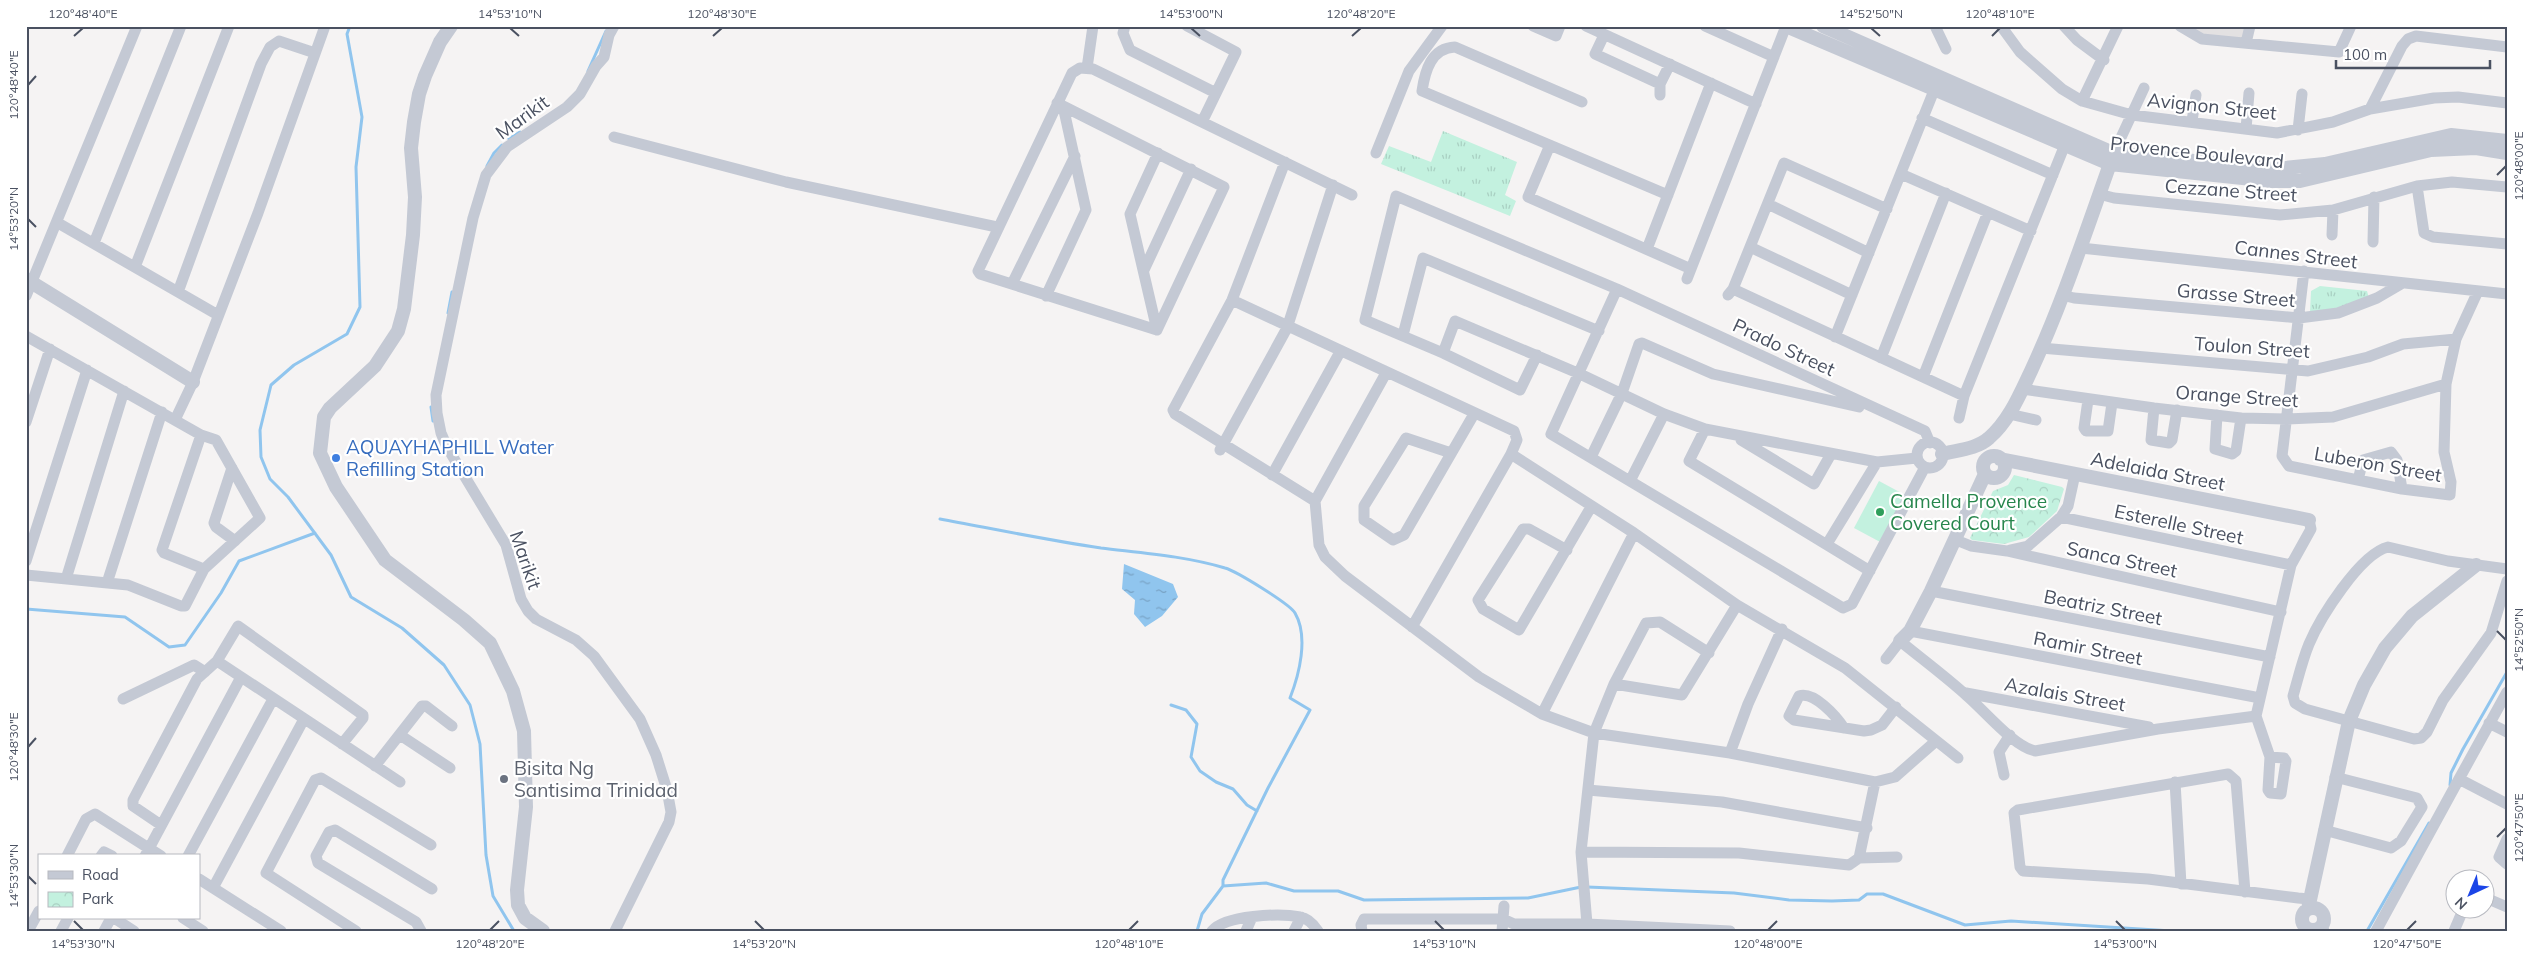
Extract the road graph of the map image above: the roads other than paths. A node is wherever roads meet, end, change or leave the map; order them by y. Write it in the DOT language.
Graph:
graph roads {
  1 [pos="137,26"];
  2 [pos="181,26"];
  3 [pos="228,26"];
  4 [pos="325,26"];
  5 [pos="450,26"];
  6 [pos="614,26"];
  7 [pos="1093,26"];
  8 [pos="1124,26"];
  9 [pos="1187,26"];
  10 [pos="1442,26"];
  11 [pos="1532,26"];
  12 [pos="1586,26"];
  13 [pos="1705,26"];
  14 [pos="1786,26"];
  15 [pos="1823,26"];
  16 [pos="1935,26"];
  17 [pos="2001,26"];
  18 [pos="2064,26"];
  19 [pos="2118,26"];
  20 [pos="2180,26"];
  21 [pos="2250,26"];
  22 [pos="2351,26"];
  23 [pos="1604,35"];
  24 [pos="1556,36"];
  25 [pos="2246,43"];
  26 [pos="2507,47"];
  27 [pos="1946,49"];
  28 [pos="316,53"];
  29 [pos="1774,57"];
  30 [pos="2104,60"];
  31 [pos="1670,64"];
  32 [pos="1087,68"];
  33 [pos="1940,76"];
  34 [pos="1711,83"];
  35 [pos="2144,88"];
  36 [pos="1934,91"];
  37 [pos="1216,93"];
  38 [pos="2249,93"];
  39 [pos="2302,94"];
  40 [pos="2196,95"];
  41 [pos="2082,101"];
  42 [pos="1582,102"];
  43 [pos="2507,103"];
  44 [pos="1756,104"];
  45 [pos="1060,105"];
  46 [pos="2370,109"];
  47 [pos="2132,115"];
  48 [pos="1922,118"];
  49 [pos="2192,121"];
  50 [pos="1202,122"];
  51 [pos="2246,129"];
  52 [pos="2298,130"];
  53 [pos="614,137"];
  54 [pos="2507,141"];
  55 [pos="1550,145"];
  56 [pos="2064,147"];
  57 [pos="1376,152"];
  58 [pos="2507,152"];
  59 [pos="1158,153"];
  60 [pos="1075,156"];
  61 [pos="2111,159"];
  62 [pos="1285,162"];
  63 [pos="1191,168"];
  64 [pos="1902,174"];
  65 [pos="2053,175"];
  66 [pos="1333,185"];
  67 [pos="2417,186"];
  68 [pos="2507,187"];
  69 [pos="1946,193"];
  70 [pos="1352,194"];
  71 [pos="2099,194"];
  72 [pos="1668,195"];
  73 [pos="2374,197"];
  74 [pos="1768,204"];
  75 [pos="1887,209"];
  76 [pos="2333,210"];
  77 [pos="1988,212"];
  78 [pos="58,222"];
  79 [pos="997,227"];
  80 [pos="2031,231"];
  81 [pos="2332,235"];
  82 [pos="2373,242"];
  83 [pos="94,243"];
  84 [pos="2507,244"];
  85 [pos="1750,247"];
  86 [pos="2081,248"];
  87 [pos="1647,249"];
  88 [pos="1869,253"];
  89 [pos="135,267"];
  90 [pos="1144,270"];
  91 [pos="2304,271"];
  92 [pos="30,281"];
  93 [pos="1012,284"];
  94 [pos="2402,284"];
  95 [pos="1617,289"];
  96 [pos="2478,291"];
  97 [pos="178,292"];
  98 [pos="2507,294"];
  99 [pos="1852,295"];
  100 [pos="2062,295"];
  101 [pos="26,296"];
  102 [pos="1046,296"];
  103 [pos="1232,300"];
  104 [pos="218,315"];
  105 [pos="2299,318"];
  106 [pos="1287,328"];
  107 [pos="1157,330"];
  108 [pos="1599,331"];
  109 [pos="1403,335"];
  110 [pos="26,336"];
  111 [pos="1835,337"];
  112 [pos="2456,339"];
  113 [pos="2042,348"];
  114 [pos="50,349"];
  115 [pos="1340,352"];
  116 [pos="1443,353"];
  117 [pos="1537,355"];
  118 [pos="1881,358"];
  119 [pos="86,370"];
  120 [pos="2293,370"];
  121 [pos="1386,373"];
  122 [pos="1580,374"];
  123 [pos="1923,377"];
  124 [pos="193,382"];
  125 [pos="2446,384"];
  126 [pos="2022,389"];
  127 [pos="124,391"];
  128 [pos="1622,393"];
  129 [pos="1964,396"];
  130 [pos="2088,400"];
  131 [pos="2112,403"];
  132 [pos="2154,408"];
  133 [pos="2177,410"];
  134 [pos="1880,411"];
  135 [pos="162,412"];
  136 [pos="1474,414"];
  137 [pos="1664,414"];
  138 [pos="2009,414"];
  139 [pos="2217,415"];
  140 [pos="1959,418"];
  141 [pos="2241,418"];
  142 [pos="2287,419"];
  143 [pos="174,420"];
  144 [pos="2036,420"];
  145 [pos="26,422"];
  146 [pos="1705,429"];
  147 [pos="201,434"];
  148 [pos="1736,436"];
  149 [pos="1930,443"];
  150 [pos="1981,444"];
  151 [pos="1221,448"];
  152 [pos="1450,453"];
  153 [pos="1511,454"];
  154 [pos="1831,454"];
  155 [pos="1942,454"];
  156 [pos="1592,457"];
  157 [pos="1917,458"];
  158 [pos="1995,458"];
  159 [pos="1877,462"];
  160 [pos="1925,467"];
  161 [pos="232,468"];
  162 [pos="2076,474"];
  163 [pos="1272,475"];
  164 [pos="2358,480"];
  165 [pos="1630,481"];
  166 [pos="2402,488"];
  167 [pos="1315,501"];
  168 [pos="1591,507"];
  169 [pos="2061,517"];
  170 [pos="2309,520"];
  171 [pos="1634,533"];
  172 [pos="1956,540"];
  173 [pos="235,541"];
  174 [pos="1827,544"];
  175 [pos="1566,550"];
  176 [pos="2007,551"];
  177 [pos="26,561"];
  178 [pos="2291,565"];
  179 [pos="2476,565"];
  180 [pos="204,569"];
  181 [pos="2507,569"];
  182 [pos="1870,571"];
  183 [pos="26,575"];
  184 [pos="66,579"];
  185 [pos="2507,581"];
  186 [pos="107,583"];
  187 [pos="1930,591"];
  188 [pos="1737,605"];
  189 [pos="2281,612"];
  190 [pos="1412,627"];
  191 [pos="1782,629"];
  192 [pos="1905,636"];
  193 [pos="1709,653"];
  194 [pos="2270,658"];
  195 [pos="1886,659"];
  196 [pos="217,662"];
  197 [pos="205,672"];
  198 [pos="241,677"];
  199 [pos="1614,684"];
  200 [pos="2507,692"];
  201 [pos="1965,693"];
  202 [pos="2260,698"];
  203 [pos="123,699"];
  204 [pos="273,699"];
  205 [pos="1896,707"];
  206 [pos="1542,714"];
  207 [pos="2256,716"];
  208 [pos="304,719"];
  209 [pos="2348,722"];
  210 [pos="2489,724"];
  211 [pos="452,726"];
  212 [pos="1844,728"];
  213 [pos="2158,729"];
  214 [pos="2507,732"];
  215 [pos="1594,733"];
  216 [pos="400,735"];
  217 [pos="2010,735"];
  218 [pos="1936,741"];
  219 [pos="342,744"];
  220 [pos="1730,753"];
  221 [pos="2270,757"];
  222 [pos="1958,758"];
  223 [pos="375,766"];
  224 [pos="450,768"];
  225 [pos="2004,775"];
  226 [pos="2335,777"];
  227 [pos="2459,779"];
  228 [pos="400,782"];
  229 [pos="1875,782"];
  230 [pos="2175,782"];
  231 [pos="1588,790"];
  232 [pos="2507,804"];
  233 [pos="162,825"];
  234 [pos="1867,828"];
  235 [pos="2324,830"];
  236 [pos="2507,839"];
  237 [pos="431,845"];
  238 [pos="147,852"];
  239 [pos="1581,852"];
  240 [pos="68,854"];
  241 [pos="189,854"];
  242 [pos="1897,857"];
  243 [pos="1859,858"];
  244 [pos="2507,864"];
  245 [pos="200,880"];
  246 [pos="2182,884"];
  247 [pos="213,888"];
  248 [pos="432,889"];
  249 [pos="2245,892"];
  250 [pos="2308,904"];
  251 [pos="1504,906"];
  252 [pos="38,913"];
  253 [pos="1252,917"];
  254 [pos="1301,917"];
  255 [pos="111,920"];
  256 [pos="115,920"];
  257 [pos="186,920"];
  258 [pos="1502,925"];
  259 [pos="1594,926"];
  260 [pos="1546,928"];
  261 [pos="1655,929"];
  262 [pos="2317,929"];
  263 [pos="1714,930"];
  264 [pos="28,931"];
  265 [pos="104,931"];
  266 [pos="134,931"];
  267 [pos="203,931"];
  268 [pos="281,931"];
  269 [pos="356,931"];
  270 [pos="420,931"];
  271 [pos="543,931"];
  272 [pos="615,931"];
  273 [pos="1212,931"];
  274 [pos="1246,931"];
  275 [pos="1294,931"];
  276 [pos="1318,931"];
  277 [pos="1362,931"];
  278 [pos="1730,931"];
  279 [pos="2376,931"];
  1 -- 78 [label="street"];
  2 -- 83 [label="street"];
  3 -- 89 [label="street"];
  4 -- 28 [label="street"];
  5 -- 271 [label="street"];
  6 -- 272 [label="street, Marikit"];
  7 -- 32 [label="street"];
  8 -- 37 [label="street"];
  9 -- 37 [label="street"];
  10 -- 57 [label="street"];
  11 -- 24 [label="street"];
  12 -- 23 [label="street"];
  13 -- 29 [label="street"];
  14 -- 29 [label="street"];
  14 -- 36 [label="street, Provence Boulevard"];
  15 -- 33 [label="street, Provence Boulevard"];
  16 -- 27 [label="street"];
  17 -- 41 [label="street, Avignon Street"];
  18 -- 30 [label="street"];
  19 -- 30 [label="street"];
  20 -- 25 [label="street"];
  21 -- 25 [label="street"];
  22 -- 25 [label="street"];
  23 -- 31 [label="street"];
  23 -- 31 [label="street"];
  26 -- 46 [label="street"];
  28 -- 97 [label="street"];
  28 -- 104 [label="street"];
  29 -- 44 [label="street"];
  30 -- 41 [label="street"];
  31 -- 34 [label="street"];
  32 -- 45 [label="street"];
  32 -- 50 [label="street"];
  33 -- 36 [label="street"];
  33 -- 61 [label="street, Provence Boulevard"];
  34 -- 44 [label="street"];
  34 -- 72 [label="street"];
  35 -- 47 [label="street"];
  36 -- 48 [label="street"];
  36 -- 56 [label="street, Provence Boulevard"];
  37 -- 50 [label="street"];
  38 -- 51 [label="street"];
  39 -- 52 [label="street"];
  40 -- 49 [label="street"];
  41 -- 47 [label="street, Avignon Street"];
  42 -- 55 [label="street"];
  43 -- 46 [label="street, Avignon Street"];
  44 -- 87 [label="street"];
  45 -- 59 [label="street"];
  45 -- 60 [label="street"];
  45 -- 79 [label="street"];
  46 -- 52 [label="street, Avignon Street"];
  47 -- 49 [label="street, Avignon Street"];
  47 -- 61 [label="street"];
  48 -- 64 [label="street"];
  48 -- 65 [label="street"];
  49 -- 51 [label="street, Avignon Street"];
  50 -- 62 [label="street"];
  51 -- 52 [label="street, Avignon Street"];
  53 -- 79 [label="street"];
  54 -- 61 [label="street, Provence Boulevard"];
  55 -- 72 [label="street"];
  55 -- 87 [label="street"];
  56 -- 61 [label="street, Provence Boulevard"];
  56 -- 65 [label="street"];
  58 -- 61 [label="street, Provence Boulevard"];
  59 -- 63 [label="street"];
  59 -- 90 [label="street"];
  60 -- 93 [label="street"];
  60 -- 102 [label="street"];
  61 -- 71 [label="street"];
  62 -- 66 [label="street"];
  62 -- 103 [label="street"];
  63 -- 90 [label="street"];
  63 -- 107 [label="street"];
  64 -- 69 [label="street"];
  64 -- 75 [label="street"];
  65 -- 80 [label="street"];
  66 -- 70 [label="street"];
  66 -- 106 [label="street"];
  67 -- 68 [label="street, Cezzane Street"];
  67 -- 73 [label="street, Cezzane Street"];
  67 -- 84 [label="street"];
  69 -- 77 [label="street"];
  69 -- 118 [label="street"];
  71 -- 76 [label="street, Cezzane Street"];
  71 -- 86 [label="street"];
  72 -- 87 [label="street"];
  73 -- 76 [label="street, Cezzane Street"];
  73 -- 82 [label="street"];
  74 -- 75 [label="street"];
  74 -- 85 [label="street"];
  74 -- 88 [label="street"];
  75 -- 88 [label="street"];
  76 -- 81 [label="street"];
  77 -- 80 [label="street"];
  77 -- 123 [label="street"];
  78 -- 83 [label="street"];
  78 -- 92 [label="street"];
  79 -- 93 [label="street"];
  80 -- 129 [label="street"];
  83 -- 89 [label="street"];
  85 -- 99 [label="street"];
  85 -- 111 [label="street"];
  86 -- 91 [label="street, Cannes Street"];
  86 -- 100 [label="street"];
  88 -- 99 [label="street"];
  89 -- 97 [label="street"];
  90 -- 107 [label="street"];
  91 -- 94 [label="street, Cannes Street"];
  91 -- 105 [label="street, Luberon Street"];
  92 -- 101 [label="street"];
  92 -- 124 [label="street"];
  93 -- 102 [label="street"];
  94 -- 96 [label="street, Cannes Street"];
  94 -- 105 [label="street, Grasse Street"];
  95 -- 108 [label="street"];
  95 -- 109 [label="street, Prado Street"];
  95 -- 134 [label="street, Prado Street"];
  96 -- 98 [label="street, Cannes Street"];
  96 -- 112 [label="street, Luberon Street"];
  97 -- 104 [label="street"];
  99 -- 111 [label="street"];
  100 -- 105 [label="street, Grasse Street"];
  100 -- 113 [label="street"];
  102 -- 107 [label="street"];
  103 -- 106 [label="street"];
  103 -- 151 [label="street"];
  104 -- 124 [label="street"];
  105 -- 120 [label="street, Luberon Street"];
  106 -- 115 [label="street"];
  106 -- 151 [label="street"];
  108 -- 109 [label="street"];
  108 -- 122 [label="street"];
  109 -- 116 [label="street"];
  110 -- 114 [label="street"];
  111 -- 118 [label="street"];
  112 -- 120 [label="street, Toulon Street"];
  112 -- 125 [label="street, Luberon Street"];
  113 -- 120 [label="street, Toulon Street"];
  113 -- 126 [label="street"];
  114 -- 119 [label="street"];
  114 -- 145 [label="street"];
  115 -- 121 [label="street"];
  115 -- 163 [label="street"];
  116 -- 117 [label="street"];
  116 -- 117 [label="street"];
  117 -- 122 [label="street"];
  118 -- 123 [label="street"];
  119 -- 127 [label="street"];
  119 -- 177 [label="street"];
  120 -- 142 [label="street, Luberon Street"];
  121 -- 136 [label="street"];
  121 -- 167 [label="street"];
  122 -- 128 [label="street"];
  122 -- 156 [label="street"];
  123 -- 129 [label="street"];
  124 -- 143 [label="street"];
  125 -- 142 [label="street, Orange Street"];
  125 -- 166 [label="street, Luberon Street"];
  126 -- 130 [label="street, Orange Street"];
  126 -- 138 [label="street"];
  127 -- 135 [label="street"];
  127 -- 184 [label="street"];
  128 -- 134 [label="street"];
  128 -- 137 [label="street"];
  128 -- 156 [label="street"];
  129 -- 140 [label="street"];
  130 -- 131 [label="street, Orange Street"];
  130 -- 131 [label="street"];
  131 -- 132 [label="street, Orange Street"];
  132 -- 133 [label="street, Orange Street"];
  132 -- 133 [label="street"];
  133 -- 139 [label="street, Orange Street"];
  134 -- 149 [label="street, Prado Street"];
  135 -- 143 [label="street"];
  135 -- 186 [label="street"];
  136 -- 152 [label="street"];
  136 -- 153 [label="street"];
  137 -- 146 [label="street"];
  137 -- 165 [label="street"];
  138 -- 144 [label="street"];
  138 -- 150 [label="street"];
  139 -- 141 [label="street, Orange Street"];
  139 -- 141 [label="street"];
  141 -- 142 [label="street, Orange Street"];
  142 -- 164 [label="street, Luberon Street"];
  143 -- 147 [label="street"];
  146 -- 148 [label="street"];
  146 -- 174 [label="street"];
  147 -- 161 [label="street"];
  147 -- 180 [label="street"];
  148 -- 154 [label="street"];
  148 -- 154 [label="street"];
  149 -- 155 [label="street"];
  149 -- 157 [label="street"];
  150 -- 155 [label="street"];
  150 -- 158 [label="street"];
  151 -- 163 [label="street"];
  152 -- 152 [label="street"];
  153 -- 168 [label="street"];
  153 -- 190 [label="street"];
  154 -- 159 [label="street"];
  155 -- 160 [label="street"];
  156 -- 165 [label="street"];
  157 -- 159 [label="street"];
  157 -- 160 [label="street"];
  158 -- 162 [label="street, Adelaida Street"];
  158 -- 172 [label="street"];
  159 -- 174 [label="street"];
  160 -- 182 [label="street"];
  161 -- 173 [label="street"];
  161 -- 173 [label="street"];
  162 -- 169 [label="street"];
  162 -- 170 [label="street, Adelaida Street"];
  163 -- 167 [label="street"];
  164 -- 166 [label="street, Luberon Street"];
  164 -- 166 [label="street"];
  165 -- 182 [label="street"];
  167 -- 190 [label="street"];
  168 -- 171 [label="street"];
  168 -- 175 [label="street"];
  169 -- 176 [label="street"];
  169 -- 178 [label="street, Esterelle Street"];
  170 -- 178 [label="street"];
  171 -- 188 [label="street"];
  171 -- 206 [label="street"];
  172 -- 176 [label="street, Sanca Street"];
  172 -- 187 [label="street"];
  173 -- 180 [label="street"];
  174 -- 182 [label="street"];
  175 -- 175 [label="street"];
  176 -- 189 [label="street, Sanca Street"];
  178 -- 189 [label="street"];
  179 -- 181 [label="street"];
  179 -- 209 [label="street"];
  179 -- 209 [label="street"];
  180 -- 186 [label="street"];
  183 -- 184 [label="street"];
  184 -- 186 [label="street"];
  185 -- 209 [label="street"];
  187 -- 192 [label="street"];
  187 -- 194 [label="street, Beatriz Street"];
  188 -- 191 [label="street"];
  188 -- 193 [label="street"];
  189 -- 194 [label="street"];
  190 -- 206 [label="street"];
  191 -- 205 [label="street"];
  191 -- 220 [label="street"];
  192 -- 195 [label="street"];
  192 -- 201 [label="street"];
  192 -- 202 [label="street, Ramir Street"];
  193 -- 199 [label="street"];
  193 -- 199 [label="street"];
  194 -- 202 [label="street"];
  196 -- 197 [label="street"];
  196 -- 198 [label="street"];
  196 -- 219 [label="street"];
  197 -- 203 [label="street"];
  197 -- 233 [label="street"];
  198 -- 204 [label="street"];
  198 -- 233 [label="street"];
  199 -- 215 [label="street"];
  200 -- 210 [label="street"];
  201 -- 213 [label="street, Azalais Street"];
  201 -- 217 [label="street"];
  202 -- 207 [label="street"];
  204 -- 208 [label="street"];
  204 -- 241 [label="street"];
  205 -- 212 [label="street"];
  205 -- 218 [label="street"];
  206 -- 215 [label="street"];
  207 -- 213 [label="street"];
  207 -- 221 [label="street"];
  208 -- 219 [label="street"];
  208 -- 247 [label="street"];
  209 -- 226 [label="street"];
  210 -- 214 [label="street"];
  210 -- 227 [label="street"];
  211 -- 216 [label="street"];
  213 -- 217 [label="street"];
  215 -- 220 [label="street"];
  215 -- 231 [label="street"];
  216 -- 223 [label="street"];
  216 -- 224 [label="street"];
  217 -- 225 [label="street"];
  218 -- 222 [label="street"];
  218 -- 229 [label="street"];
  219 -- 223 [label="street"];
  220 -- 229 [label="street"];
  223 -- 228 [label="street"];
  226 -- 235 [label="street"];
  226 -- 235 [label="street"];
  227 -- 232 [label="street"];
  227 -- 279 [label="street"];
  229 -- 234 [label="street"];
  230 -- 246 [label="street"];
  230 -- 246 [label="street"];
  230 -- 249 [label="street"];
  231 -- 234 [label="street"];
  231 -- 239 [label="street"];
  233 -- 238 [label="street"];
  234 -- 243 [label="street"];
  235 -- 250 [label="street"];
  236 -- 244 [label="street"];
  237 -- 269 [label="street"];
  238 -- 240 [label="street"];
  239 -- 243 [label="street"];
  239 -- 259 [label="street"];
  242 -- 243 [label="street"];
  245 -- 247 [label="street"];
  246 -- 249 [label="street"];
  247 -- 268 [label="street"];
  248 -- 270 [label="street"];
  249 -- 250 [label="street"];
  250 -- 262 [label="street"];
  251 -- 258 [label="street"];
  252 -- 264 [label="street"];
  253 -- 254 [label="street"];
  253 -- 273 [label="street"];
  253 -- 274 [label="street"];
  254 -- 275 [label="street"];
  254 -- 276 [label="street"];
  255 -- 265 [label="street"];
  256 -- 266 [label="street"];
  257 -- 267 [label="street"];
  258 -- 260 [label="street"];
  258 -- 277 [label="street"];
  259 -- 260 [label="street"];
  259 -- 261 [label="street"];
  261 -- 263 [label="street"];
  263 -- 278 [label="street"];
}
